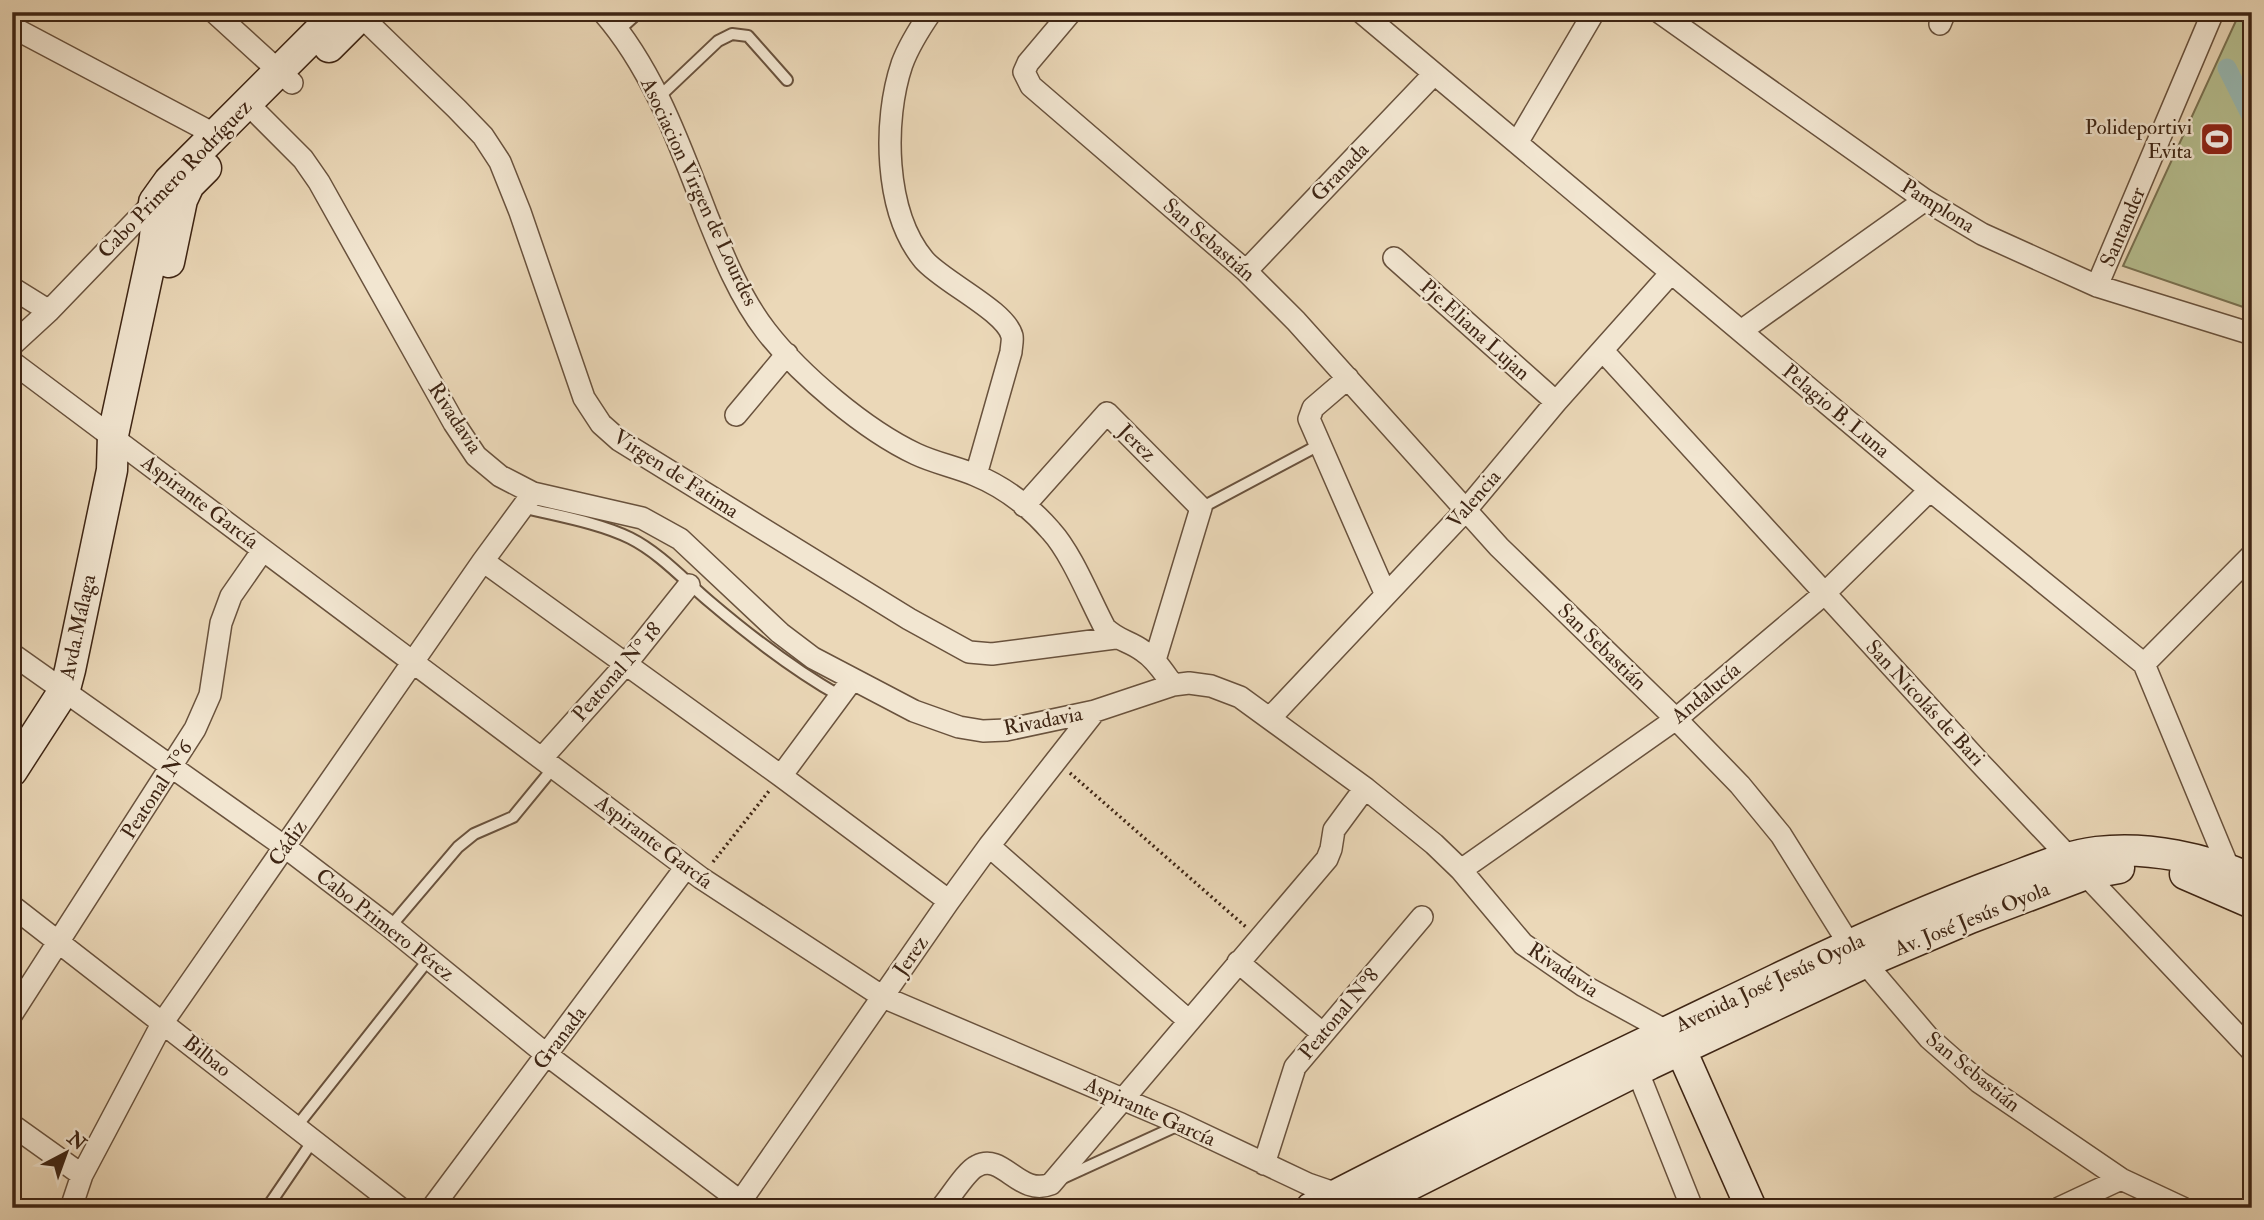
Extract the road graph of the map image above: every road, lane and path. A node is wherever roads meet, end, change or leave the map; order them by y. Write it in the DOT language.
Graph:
graph roads {
  1 [pos="215,12"];
  2 [pos="603,12"];
  3 [pos="639,12"];
  4 [pos="931,12"];
  5 [pos="1071,12"];
  6 [pos="1362,12"];
  7 [pos="1594,12"];
  8 [pos="1659,12"];
  9 [pos="2213,12"];
  10 [pos="354,13"];
  11 [pos="12,27"];
  12 [pos="619,30"];
  13 [pos="1434,74"];
  14 [pos="286,77"];
  15 [pos="787,80"];
  16 [pos="659,97"];
  17 [pos="253,109"];
  18 [pos="216,135"];
  19 [pos="1517,143"];
  20 [pos="189,185"];
  21 [pos="1926,200"];
  22 [pos="154,202"];
  23 [pos="1394,258"];
  24 [pos="1246,271"];
  25 [pos="1671,273"];
  26 [pos="2098,286"];
  27 [pos="12,288"];
  28 [pos="49,311"];
  29 [pos="1741,331"];
  30 [pos="2252,334"];
  31 [pos="12,345"];
  32 [pos="1602,351"];
  33 [pos="787,354"];
  34 [pos="12,362"];
  35 [pos="1348,378"];
  36 [pos="1556,402"];
  37 [pos="736,415"];
  38 [pos="1320,445"];
  39 [pos="118,451"];
  40 [pos="976,475"];
  41 [pos="1930,490"];
  42 [pos="527,500"];
  43 [pos="1024,506"];
  44 [pos="1202,508"];
  45 [pos="1465,511"];
  46 [pos="263,550"];
  47 [pos="2252,555"];
  48 [pos="483,561"];
  49 [pos="690,585"];
  50 [pos="1824,594"];
  51 [pos="1387,595"];
  52 [pos="1115,638"];
  53 [pos="12,654"];
  54 [pos="1154,660"];
  55 [pos="414,661"];
  56 [pos="626,664"];
  57 [pos="2144,664"];
  58 [pos="1173,685"];
  59 [pos="846,688"];
  60 [pos="65,689"];
  61 [pos="1095,711"];
  62 [pos="1270,718"];
  63 [pos="1676,719"];
  64 [pos="1055,761"];
  65 [pos="548,762"];
  66 [pos="173,766"];
  67 [pos="12,771"];
  68 [pos="781,776"];
  69 [pos="1365,788"];
  70 [pos="989,846"];
  71 [pos="285,847"];
  72 [pos="2077,866"];
  73 [pos="1461,870"];
  74 [pos="693,872"];
  75 [pos="2240,874"];
  76 [pos="949,901"];
  77 [pos="2252,904"];
  78 [pos="12,906"];
  79 [pos="1422,917"];
  80 [pos="390,927"];
  81 [pos="1258,937"];
  82 [pos="57,942"];
  83 [pos="1857,953"];
  84 [pos="429,959"];
  85 [pos="1238,962"];
  86 [pos="883,997"];
  87 [pos="12,1014"];
  88 [pos="1189,1021"];
  89 [pos="163,1022"];
  90 [pos="1322,1033"];
  91 [pos="1674,1041"];
  92 [pos="2252,1051"];
  93 [pos="547,1055"];
  94 [pos="1637,1070"];
  95 [pos="1123,1099"];
  96 [pos="1181,1124"];
  97 [pos="12,1125"];
  98 [pos="297,1126"];
  99 [pos="314,1139"];
  100 [pos="1264,1164"];
  101 [pos="82,1175"];
  102 [pos="2122,1179"];
  103 [pos="1051,1184"];
  104 [pos="1355,1203"];
  105 [pos="742,1206"];
  106 [pos="71,1208"];
  107 [pos="267,1208"];
  108 [pos="400,1208"];
  109 [pos="432,1208"];
  110 [pos="942,1208"];
  111 [pos="1311,1208"];
  112 [pos="1692,1208"];
  113 [pos="1751,1208"];
  114 [pos="2059,1208"];
  115 [pos="2183,1208"];
  1 -- 14 [label="street"];
  2 -- 12 [label="street, Asociacion Virgen de Lourdes"];
  3 -- 12 [label="lane"];
  4 -- 40 [label="street"];
  5 -- 24 [label="street, San Sebastián"];
  6 -- 13 [label="street, Pelagio B. Luna"];
  7 -- 19 [label="street"];
  8 -- 21 [label="street, Pamplona"];
  9 -- 26 [label="street, Santander"];
  10 -- 14 [label="street, Cabo Primero Rodríguez"];
  10 -- 52 [label="street, Virgen de Fatima"];
  11 -- 18 [label="street"];
  12 -- 16 [label="street, Asociacion Virgen de Lourdes"];
  13 -- 19 [label="street, Pelagio B. Luna"];
  13 -- 24 [label="street, Granada"];
  14 -- 17 [label="street, Cabo Primero Rodríguez"];
  15 -- 16 [label="lane"];
  16 -- 33 [label="street, Asociacion Virgen de Lourdes"];
  17 -- 18 [label="street, Cabo Primero Rodríguez"];
  17 -- 20 [label="street, Cabo Primero Rodríguez"];
  17 -- 42 [label="street, Rivadavia"];
  18 -- 22 [label="street, Cabo Primero Rodríguez"];
  19 -- 25 [label="street, Pelagio B. Luna"];
  20 -- 39 [label="street, Avda.Málaga"];
  21 -- 26 [label="street, Pamplona"];
  21 -- 29 [label="street"];
  22 -- 28 [label="street, Cabo Primero Rodríguez"];
  22 -- 39 [label="street, Avda.Málaga"];
  23 -- 36 [label="street, Pje.Eliana Lujan"];
  24 -- 35 [label="street, San Sebastián"];
  25 -- 29 [label="street, Pelagio B. Luna"];
  25 -- 32 [label="street, Valencia"];
  26 -- 30 [label="street, Pamplona"];
  27 -- 28 [label="street"];
  28 -- 31 [label="street, Cabo Primero Rodríguez"];
  29 -- 41 [label="street, Pelagio B. Luna"];
  32 -- 36 [label="street, Valencia"];
  32 -- 50 [label="street, San Nicolás de Bari"];
  33 -- 37 [label="street"];
  33 -- 40 [label="street, Asociacion Virgen de Lourdes"];
  34 -- 39 [label="street, Aspirante García"];
  35 -- 38 [label="street"];
  35 -- 45 [label="street, San Sebastián"];
  36 -- 45 [label="street, Valencia"];
  38 -- 44 [label="lane"];
  38 -- 51 [label="street"];
  39 -- 46 [label="street, Aspirante García"];
  39 -- 60 [label="street, Avda.Málaga"];
  40 -- 43 [label="street, Asociacion Virgen de Lourdes"];
  41 -- 50 [label="street, Andalucía"];
  41 -- 57 [label="street, Pelagio B. Luna"];
  42 -- 48 [label="street, Cádiz"];
  42 -- 49 [label="lane"];
  42 -- 59 [label="street, Rivadavia"];
  43 -- 44 [label="street, Jerez"];
  43 -- 52 [label="street, Asociacion Virgen de Lourdes"];
  44 -- 54 [label="street"];
  45 -- 51 [label="street, Valencia"];
  45 -- 63 [label="street, San Sebastián"];
  46 -- 55 [label="street, Aspirante García"];
  46 -- 66 [label="street, Peatonal N°6"];
  47 -- 57 [label="street"];
  48 -- 55 [label="street, Cádiz"];
  48 -- 56 [label="street"];
  49 -- 56 [label="street, Peatonal N° 18"];
  49 -- 59 [label="lane"];
  50 -- 63 [label="street, Andalucía"];
  50 -- 72 [label="street, San Nicolás de Bari"];
  51 -- 62 [label="street, Valencia"];
  52 -- 54 [label="street, Asociacion Virgen de Lourdes"];
  53 -- 60 [label="street, Cabo Primero Pérez"];
  54 -- 58 [label="street, Asociacion Virgen de Lourdes"];
  55 -- 65 [label="street, Aspirante García"];
  55 -- 71 [label="street, Cádiz"];
  56 -- 65 [label="street, Peatonal N° 18"];
  56 -- 68 [label="street"];
  57 -- 75 [label="street, Pelagio B. Luna"];
  58 -- 61 [label="street, Rivadavia"];
  58 -- 62 [label="street, Rivadavia"];
  59 -- 61 [label="street, Rivadavia"];
  59 -- 68 [label="street"];
  60 -- 66 [label="street, Cabo Primero Pérez"];
  60 -- 67 [label="street, Avda.Málaga"];
  61 -- 64 [label="street, Jerez"];
  62 -- 69 [label="street, Rivadavia"];
  63 -- 73 [label="street, Andalucía"];
  63 -- 83 [label="street, San Sebastián"];
  64 -- 70 [label="street, Jerez"];
  64 -- 81 [label="path"];
  65 -- 74 [label="street, Aspirante García"];
  65 -- 80 [label="lane, Peatonal N° 18"];
  66 -- 71 [label="street, Cabo Primero Pérez"];
  66 -- 82 [label="street, Peatonal N°6"];
  68 -- 74 [label="path"];
  68 -- 76 [label="street"];
  69 -- 73 [label="street, Rivadavia"];
  69 -- 81 [label="street"];
  70 -- 76 [label="street, Jerez"];
  70 -- 88 [label="street"];
  71 -- 80 [label="street, Cabo Primero Pérez"];
  71 -- 89 [label="street, Cádiz"];
  72 -- 75 [label="street"];
  72 -- 77 [label="street, Av. José Jesús Oyola"];
  72 -- 83 [label="street, Av. José Jesús Oyola"];
  72 -- 92 [label="street, San Nicolás de Bari"];
  73 -- 91 [label="street, Rivadavia"];
  74 -- 86 [label="street, Aspirante García"];
  74 -- 93 [label="street, Granada"];
  76 -- 86 [label="street, Jerez"];
  78 -- 82 [label="street, Bilbao"];
  79 -- 90 [label="street, Peatonal N°8"];
  80 -- 84 [label="street, Cabo Primero Pérez"];
  81 -- 85 [label="street"];
  82 -- 87 [label="street, Peatonal N°6"];
  82 -- 89 [label="street, Bilbao"];
  83 -- 91 [label="street, Av. José Jesús Oyola"];
  83 -- 102 [label="street, San Sebastián"];
  84 -- 93 [label="street, Cabo Primero Pérez"];
  84 -- 98 [label="lane"];
  85 -- 88 [label="street"];
  85 -- 90 [label="street"];
  86 -- 95 [label="street, Aspirante García"];
  86 -- 105 [label="street, Jerez"];
  88 -- 95 [label="street"];
  89 -- 98 [label="street, Bilbao"];
  89 -- 101 [label="street, Cádiz"];
  90 -- 100 [label="street, Peatonal N°8"];
  91 -- 94 [label="street, Av. José Jesús Oyola"];
  91 -- 104 [label="street, Avenida José Jesús Oyola"];
  91 -- 113 [label="street"];
  93 -- 105 [label="street, Cabo Primero Pérez"];
  93 -- 109 [label="street, Granada"];
  94 -- 104 [label="street, Av. José Jesús Oyola"];
  94 -- 112 [label="street"];
  95 -- 96 [label="street, Aspirante García"];
  95 -- 103 [label="street"];
  96 -- 100 [label="street, Aspirante García"];
  96 -- 103 [label="lane"];
  97 -- 101 [label="street"];
  98 -- 99 [label="street, Bilbao"];
  99 -- 107 [label="lane"];
  99 -- 108 [label="street, Bilbao"];
  100 -- 104 [label="street, Aspirante García"];
  101 -- 106 [label="street, Cádiz"];
  102 -- 114 [label="street"];
  102 -- 115 [label="street, San Sebastián"];
  103 -- 110 [label="street"];
  104 -- 111 [label="street, Avenida José Jesús Oyola"];
}
